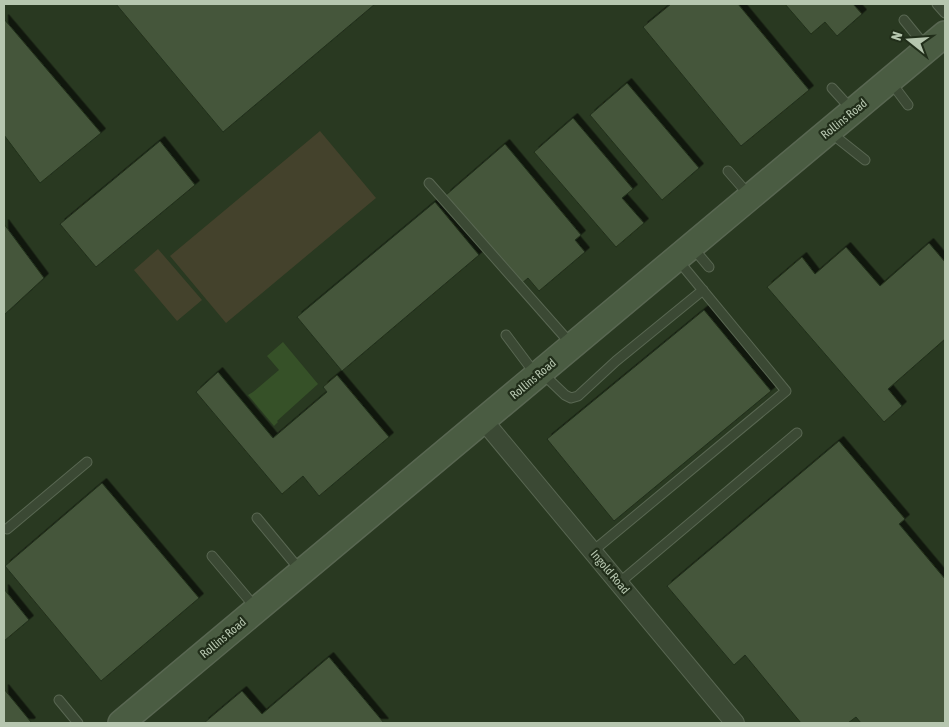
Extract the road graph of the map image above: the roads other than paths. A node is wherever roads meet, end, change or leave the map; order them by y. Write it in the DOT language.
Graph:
graph roads {
  1 [pos="938,4"];
  2 [pos="945,13"];
  3 [pos="904,20"];
  4 [pos="936,42"];
  5 [pos="890,80"];
  6 [pos="832,88"];
  7 [pos="908,105"];
  8 [pos="854,111"];
  9 [pos="829,131"];
  10 [pos="865,160"];
  11 [pos="728,171"];
  12 [pos="429,183"];
  13 [pos="750,196"];
  14 [pos="685,252"];
  15 [pos="709,267"];
  16 [pos="703,290"];
  17 [pos="506,335"];
  18 [pos="573,346"];
  19 [pos="538,374"];
  20 [pos="484,420"];
  21 [pos="797,433"];
  22 [pos="87,462"];
  23 [pos="257,518"];
  24 [pos="7,529"];
  25 [pos="592,552"];
  26 [pos="212,556"];
  27 [pos="302,572"];
  28 [pos="619,583"];
  29 [pos="257,610"];
  30 [pos="59,700"];
  31 [pos="78,723"];
  32 [pos="121,723"];
  33 [pos="735,723"];
  1 -- 2 [label="lane"];
  3 -- 4 [label="lane"];
  4 -- 5 [label="main road, Rollins Road"];
  5 -- 7 [label="lane"];
  5 -- 8 [label="main road, Rollins Road"];
  6 -- 8 [label="lane"];
  8 -- 9 [label="main road, Rollins Road"];
  9 -- 10 [label="lane"];
  9 -- 13 [label="main road, Rollins Road"];
  11 -- 13 [label="lane"];
  12 -- 18 [label="lane"];
  13 -- 14 [label="main road, Rollins Road"];
  14 -- 15 [label="lane"];
  14 -- 16 [label="lane"];
  14 -- 18 [label="main road, Rollins Road"];
  16 -- 19 [label="lane"];
  16 -- 25 [label="lane"];
  17 -- 19 [label="lane"];
  18 -- 19 [label="main road, Rollins Road"];
  19 -- 20 [label="main road, Rollins Road"];
  20 -- 25 [label="street, Ingold Road"];
  20 -- 27 [label="main road, Rollins Road"];
  21 -- 28 [label="lane"];
  22 -- 24 [label="lane"];
  23 -- 27 [label="lane"];
  25 -- 28 [label="street, Ingold Road"];
  26 -- 29 [label="lane"];
  27 -- 29 [label="main road, Rollins Road"];
  28 -- 33 [label="street, Ingold Road"];
  29 -- 32 [label="main road, Rollins Road"];
  30 -- 31 [label="lane"];
}
